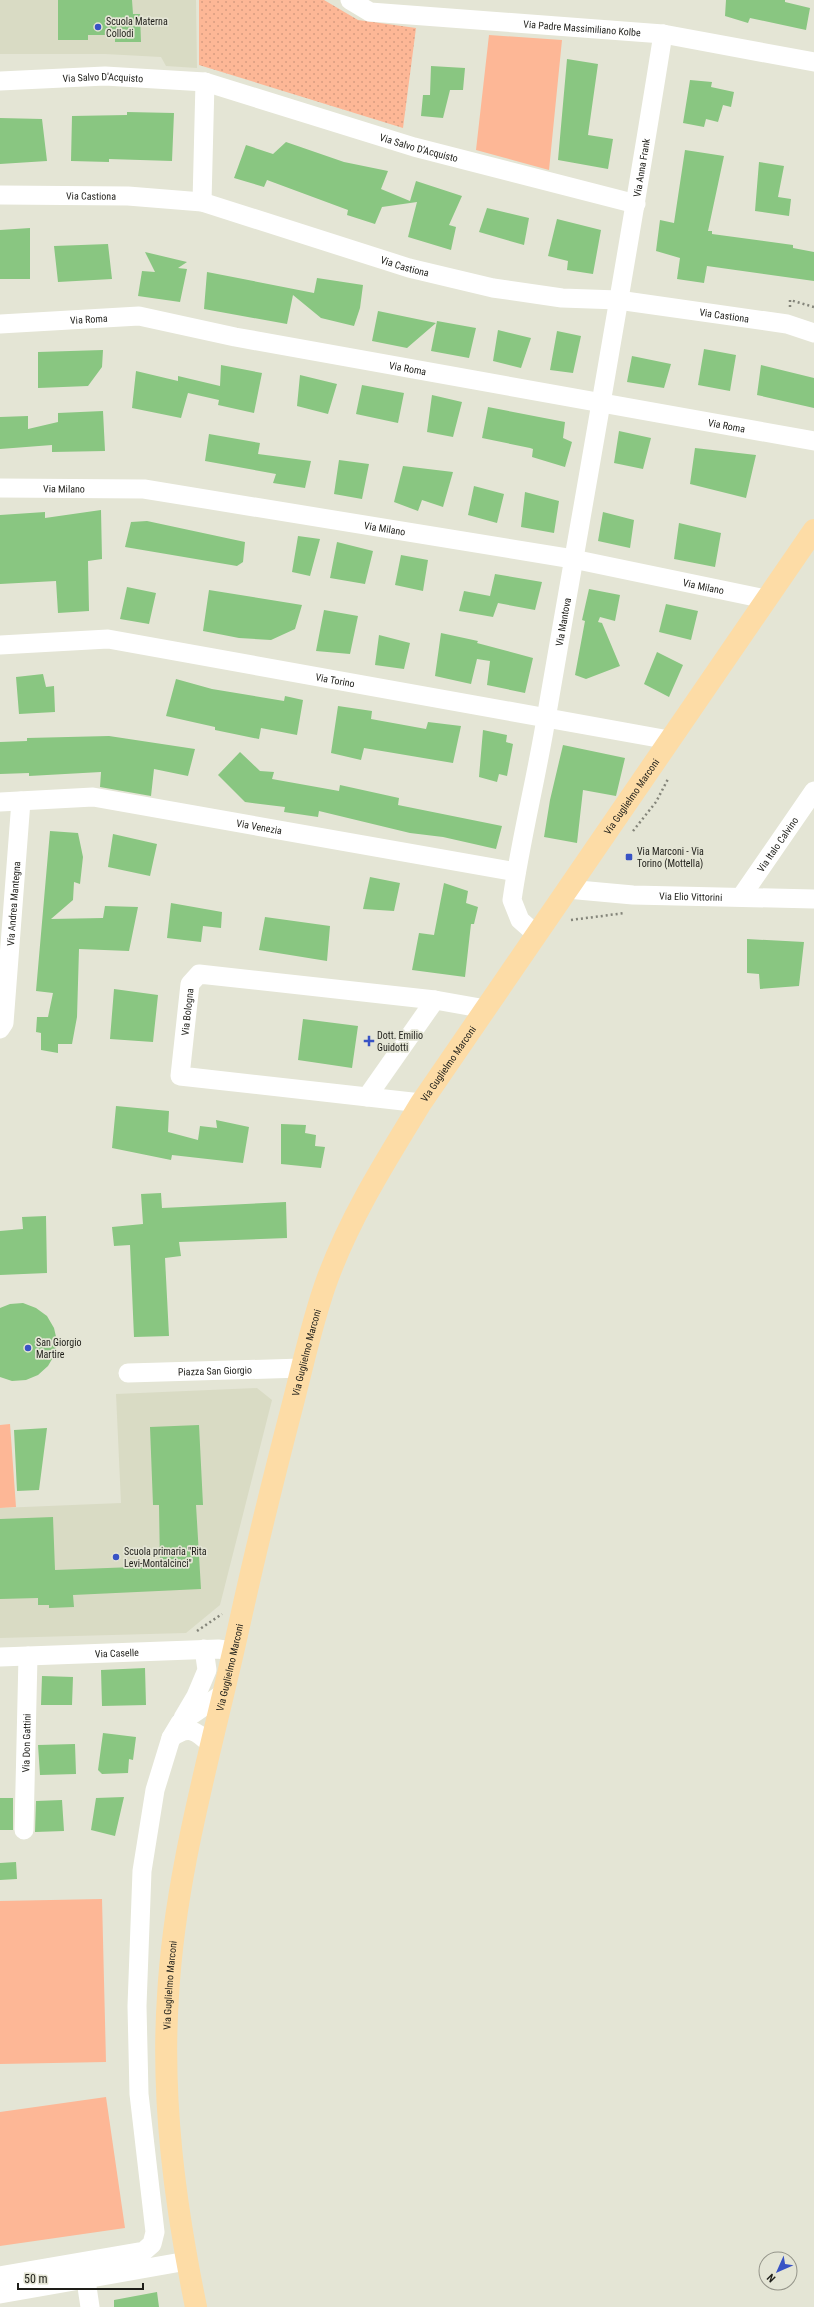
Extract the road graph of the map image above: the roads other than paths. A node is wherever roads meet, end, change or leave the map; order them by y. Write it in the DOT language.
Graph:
graph roads {
  1 [pos="350,0"];
  2 [pos="408,8"];
  3 [pos="663,34"];
  4 [pos="814,62"];
  5 [pos="0,81"];
  6 [pos="205,82"];
  7 [pos="0,195"];
  8 [pos="202,202"];
  9 [pos="636,204"];
  10 [pos="618,300"];
  11 [pos="0,324"];
  12 [pos="814,333"];
  13 [pos="601,402"];
  14 [pos="814,441"];
  15 [pos="0,488"];
  16 [pos="814,530"];
  17 [pos="573,559"];
  18 [pos="765,599"];
  19 [pos="0,645"];
  20 [pos="547,717"];
  21 [pos="669,740"];
  22 [pos="814,791"];
  23 [pos="21,801"];
  24 [pos="0,802"];
  25 [pos="516,872"];
  26 [pos="567,889"];
  27 [pos="741,897"];
  28 [pos="814,899"];
  29 [pos="537,935"];
  30 [pos="435,1000"];
  31 [pos="486,1009"];
  32 [pos="2,1026"];
  33 [pos="367,1097"];
  34 [pos="421,1103"];
  35 [pos="302,1368"];
  36 [pos="128,1373"];
  37 [pos="204,1649"];
  38 [pos="233,1651"];
  39 [pos="28,1656"];
  40 [pos="0,1657"];
  41 [pos="222,1694"];
  42 [pos="176,1730"];
  43 [pos="210,1744"];
  44 [pos="24,1830"];
  45 [pos="178,2197"];
  46 [pos="153,2200"];
  47 [pos="186,2261"];
  48 [pos="84,2270"];
  49 [pos="0,2276"];
  50 [pos="0,2294"];
  51 [pos="90,2307"];
  52 [pos="196,2307"];
  1 -- 2 [label="street, Via Padre Massimiliano Kolbe"];
  2 -- 3 [label="street, Via Padre Massimiliano Kolbe"];
  3 -- 4 [label="street, Via Padre Massimiliano Kolbe"];
  3 -- 9 [label="street, Via Anna Frank"];
  5 -- 6 [label="street, Via Salvo D'Acquisto"];
  6 -- 8 [label="street"];
  6 -- 9 [label="street, Via Salvo D'Acquisto"];
  7 -- 8 [label="street, Via Castiona"];
  8 -- 10 [label="street, Via Castiona"];
  9 -- 10 [label="street, Via Anna Frank"];
  10 -- 12 [label="street, Via Castiona"];
  10 -- 13 [label="street, Via Mantova"];
  11 -- 13 [label="street, Via Roma"];
  13 -- 14 [label="street, Via Roma"];
  13 -- 17 [label="street, Via Mantova"];
  15 -- 17 [label="street, Via Milano"];
  16 -- 18 [label="main road, Via Guglielmo Marconi"];
  17 -- 18 [label="street, Via Milano"];
  17 -- 20 [label="street, Via Mantova"];
  18 -- 21 [label="main road, Via Guglielmo Marconi"];
  19 -- 20 [label="street, Via Torino"];
  20 -- 21 [label="street, Via Torino"];
  20 -- 25 [label="street, Via Mantova"];
  21 -- 26 [label="main road, Via Guglielmo Marconi"];
  22 -- 27 [label="street, Via Italo Calvino"];
  23 -- 24 [label="street, Via Venezia"];
  23 -- 25 [label="street, Via Venezia"];
  23 -- 32 [label="street, Via Andrea Mantegna"];
  25 -- 29 [label="street, Via Mantova"];
  26 -- 27 [label="street, Via Elio Vittorini"];
  26 -- 29 [label="main road, Via Guglielmo Marconi"];
  27 -- 28 [label="street, Via Elio Vittorini"];
  29 -- 31 [label="main road, Via Guglielmo Marconi"];
  30 -- 31 [label="street, Via Bologna"];
  30 -- 33 [label="street"];
  30 -- 33 [label="street, Via Bologna"];
  31 -- 34 [label="main road, Via Guglielmo Marconi"];
  33 -- 34 [label="street, Via Bologna"];
  34 -- 35 [label="main road, Via Guglielmo Marconi"];
  35 -- 36 [label="street, Piazza San Giorgio"];
  35 -- 38 [label="main road, Via Guglielmo Marconi"];
  37 -- 38 [label="street, Via Caselle"];
  37 -- 39 [label="street, Via Caselle"];
  37 -- 42 [label="street"];
  38 -- 41 [label="main road, Via Guglielmo Marconi"];
  39 -- 40 [label="street, Via Caselle"];
  39 -- 44 [label="street, Via Don Gattini"];
  41 -- 42 [label="street"];
  41 -- 43 [label="main road, Via Guglielmo Marconi"];
  42 -- 43 [label="street"];
  42 -- 46 [label="street"];
  43 -- 45 [label="main road, Via Guglielmo Marconi"];
  45 -- 46 [label="street"];
  45 -- 47 [label="main road, Via Guglielmo Marconi"];
  46 -- 48 [label="street"];
  47 -- 48 [label="street"];
  47 -- 52 [label="main road, Via Guglielmo Marconi"];
  48 -- 49 [label="street"];
  48 -- 50 [label="street"];
  48 -- 51 [label="street"];
}
